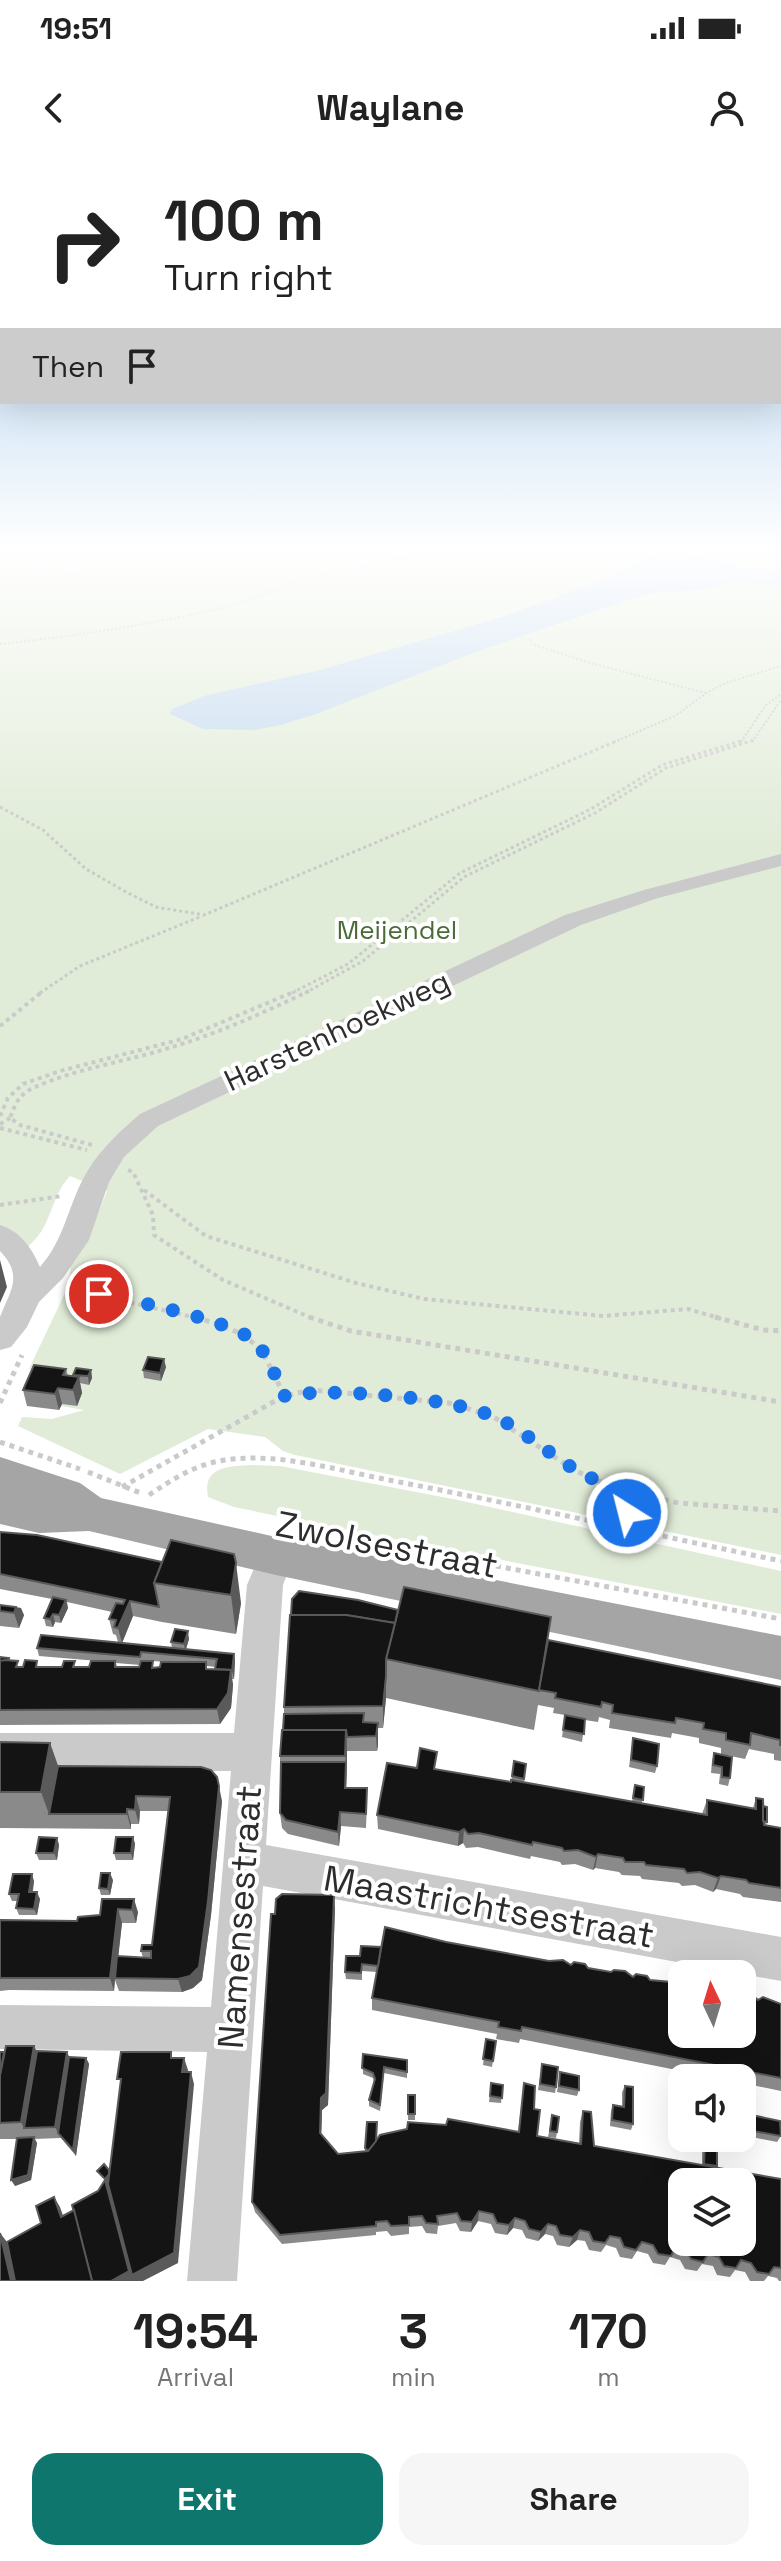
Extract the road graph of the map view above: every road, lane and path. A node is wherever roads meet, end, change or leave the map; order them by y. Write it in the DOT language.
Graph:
graph roads {
  1 [pos="535,645"];
  2 [pos="781,666"];
  3 [pos="706,693"];
  4 [pos="781,697"];
  5 [pos="0,807"];
  6 [pos="781,860"];
  7 [pos="204,915"];
  8 [pos="0,1026"];
  9 [pos="0,1116"];
  10 [pos="10,1118"];
  11 [pos="0,1126"];
  12 [pos="101,1153"];
  13 [pos="142,1188"];
  14 [pos="79,1199"];
  15 [pos="0,1205"];
  16 [pos="0,1235"];
  17 [pos="67,1288"];
  18 [pos="27,1296"];
  19 [pos="781,1331"];
  20 [pos="0,1339"];
  21 [pos="284,1396"];
  22 [pos="781,1402"];
  23 [pos="0,1442"];
  24 [pos="0,1474"];
  25 [pos="623,1491"];
  26 [pos="149,1495"];
  27 [pos="164,1499"];
  28 [pos="106,1500"];
  29 [pos="0,1506"];
  30 [pos="781,1511"];
  31 [pos="639,1533"];
  32 [pos="276,1556"];
  33 [pos="781,1561"];
  34 [pos="489,1565"];
  35 [pos="781,1619"];
  36 [pos="781,1658"];
  37 [pos="0,1752"];
  38 [pos="252,1752"];
  39 [pos="243,1862"];
  40 [pos="781,1959"];
  41 [pos="0,2027"];
  42 [pos="231,2030"];
  43 [pos="212,2281"];
  1 -- 3 [label="path"];
  2 -- 3 [label="path"];
  3 -- 7 [label="path"];
  4 -- 9 [label="path"];
  4 -- 10 [label="path"];
  5 -- 7 [label="path"];
  6 -- 12 [label="street, Harstenhoekweg"];
  7 -- 8 [label="path"];
  10 -- 11 [label="path"];
  10 -- 12 [label="path"];
  11 -- 12 [label="path"];
  12 -- 13 [label="path"];
  12 -- 14 [label="street, Harstenhoekweg"];
  13 -- 19 [label="path"];
  13 -- 22 [label="path"];
  14 -- 15 [label="path"];
  14 -- 18 [label="street, Harstenhoekweg"];
  16 -- 18 [label="street"];
  17 -- 21 [label="path"];
  18 -- 20 [label="street, Harstenhoekweg"];
  21 -- 25 [label="path"];
  21 -- 28 [label="path"];
  23 -- 28 [label="path"];
  24 -- 28 [label="main road, Zwolsestraat"];
  25 -- 30 [label="path"];
  25 -- 31 [label="path"];
  26 -- 27 [label="path"];
  26 -- 28 [label="path"];
  26 -- 31 [label="path"];
  28 -- 29 [label="main road, Zwolsestraat"];
  28 -- 32 [label="main road, Zwolsestraat"];
  31 -- 33 [label="path"];
  32 -- 36 [label="main road, Zwolsestraat"];
  32 -- 38 [label="street, Namensestraat"];
  34 -- 35 [label="path, Zwolsestraat"];
  37 -- 38 [label="street"];
  38 -- 39 [label="street, Namensestraat"];
  39 -- 40 [label="street, Maastrichtsestraat"];
  39 -- 42 [label="street, Namensestraat"];
  41 -- 42 [label="street"];
  42 -- 43 [label="street, Namensestraat"];
}
